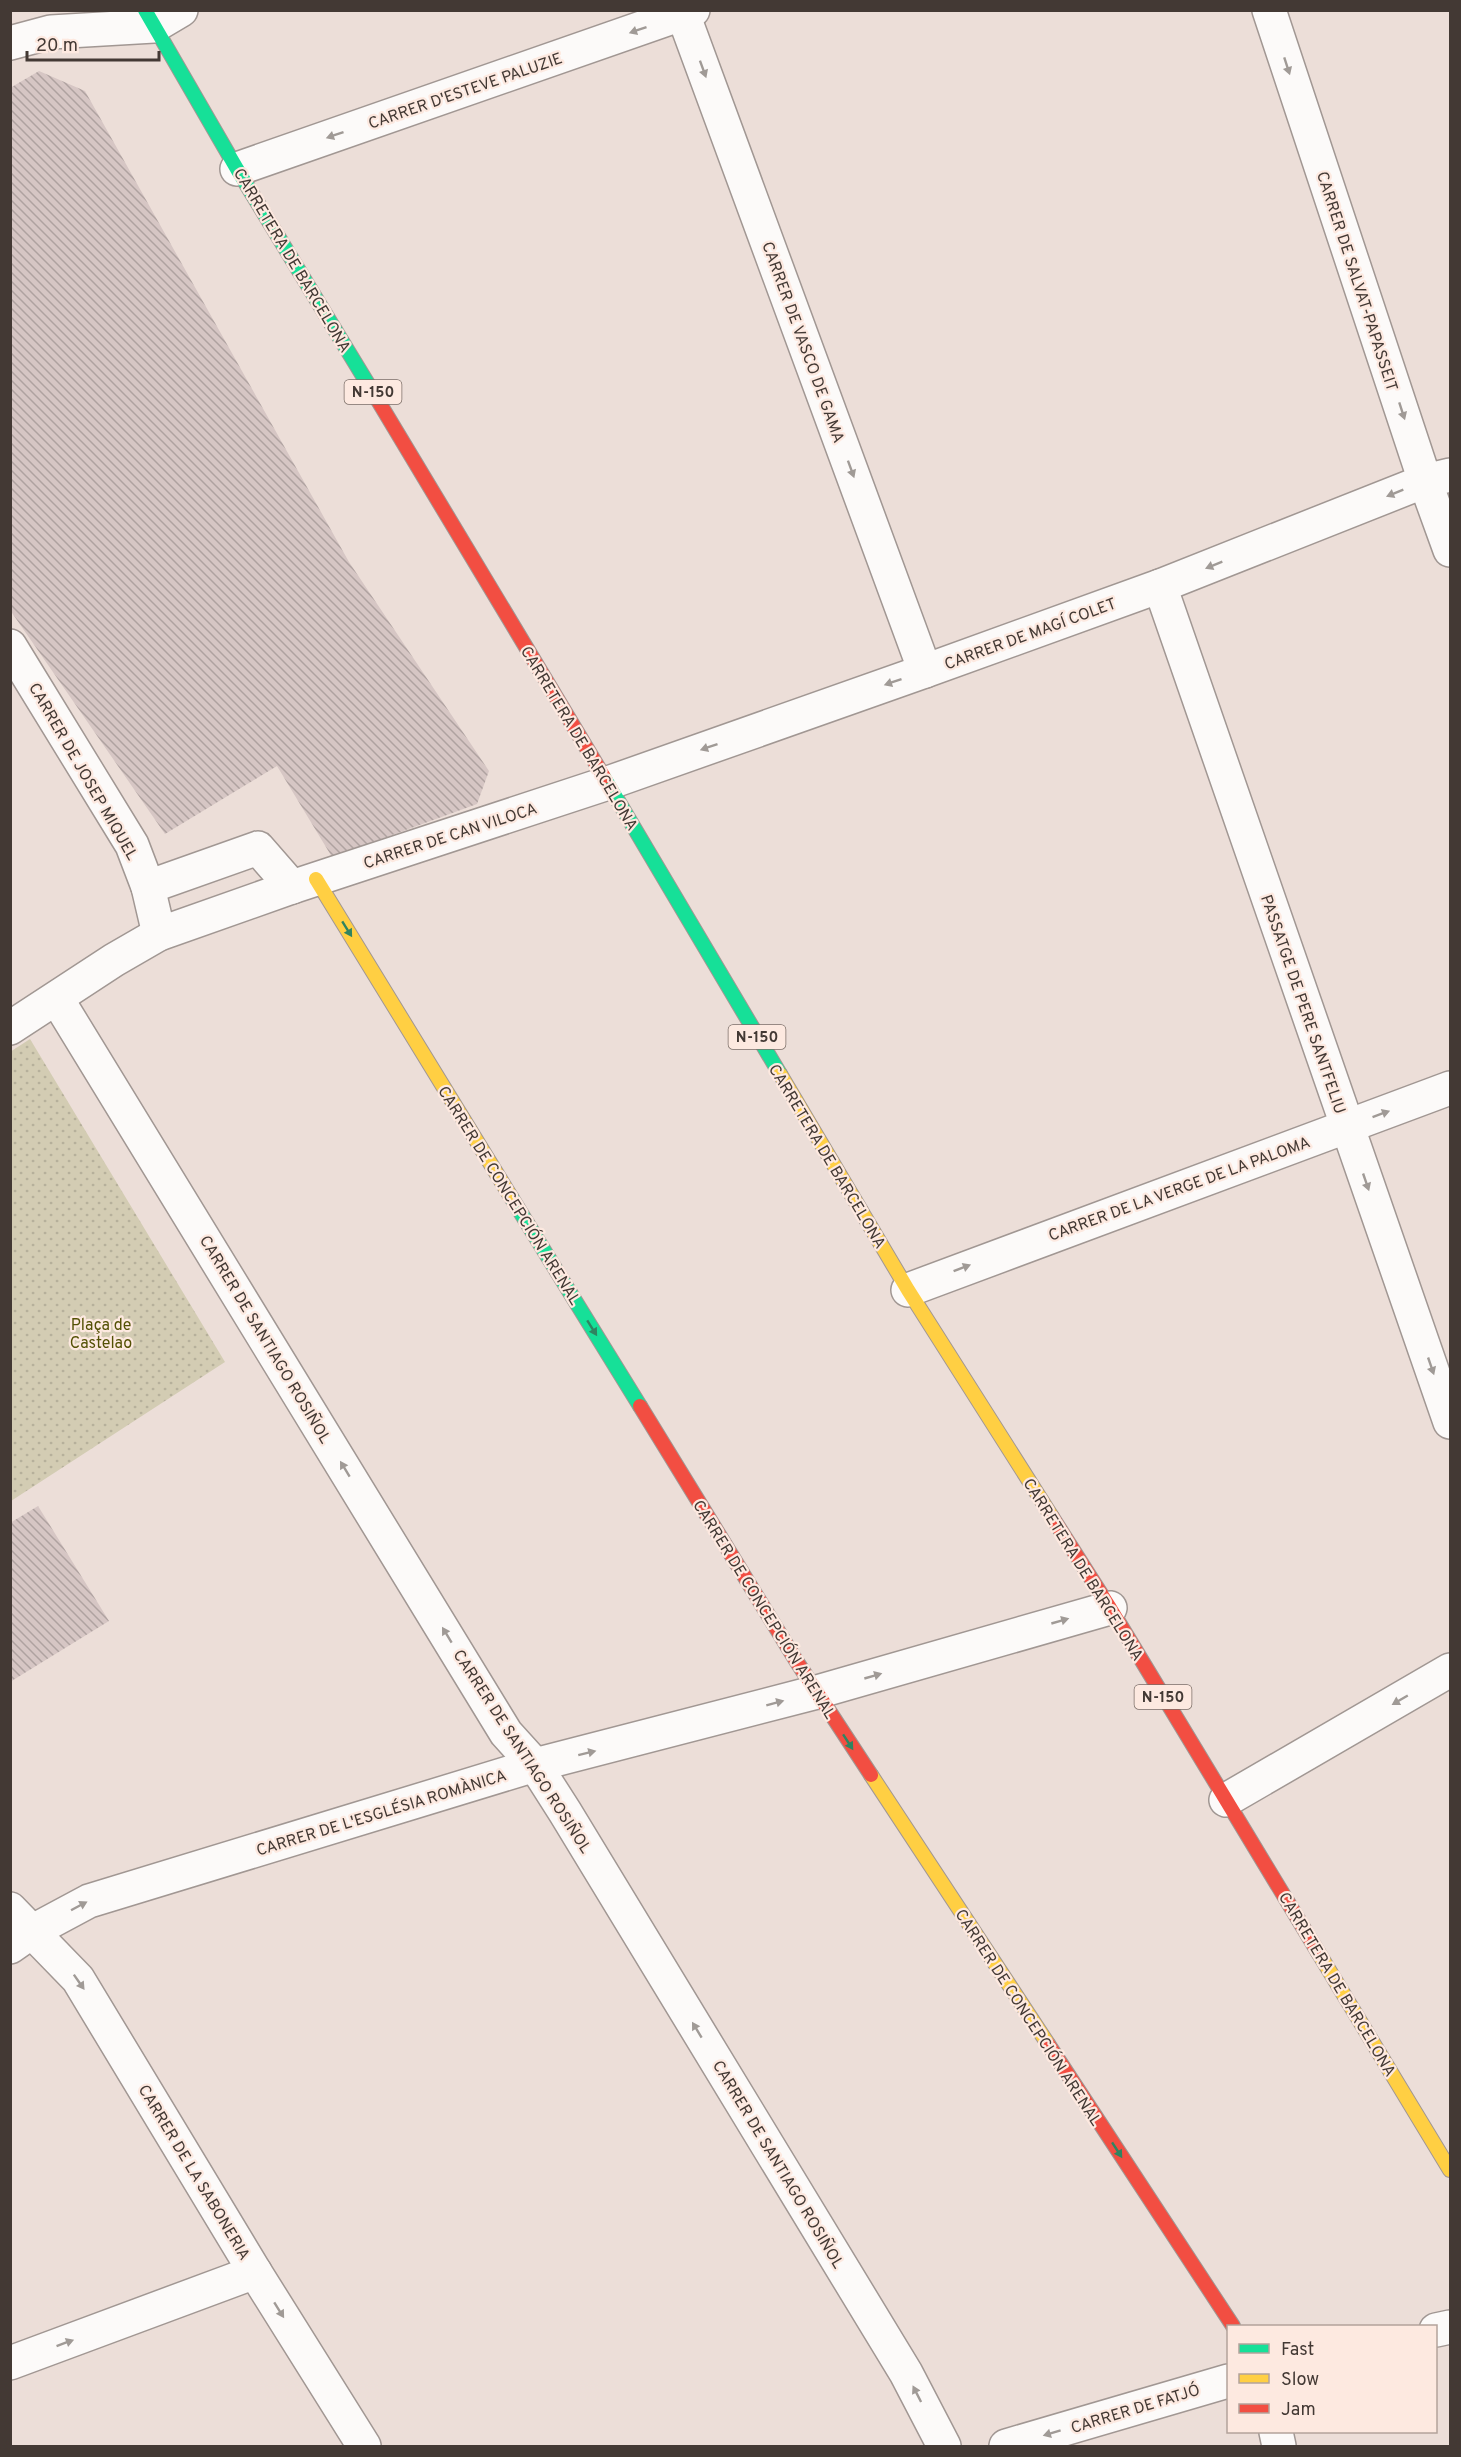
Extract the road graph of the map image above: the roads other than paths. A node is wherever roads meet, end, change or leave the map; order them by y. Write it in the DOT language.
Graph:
graph roads {
  1 [pos="1269,10"];
  2 [pos="688,12"];
  3 [pos="160,16"];
  4 [pos="10,43"];
  5 [pos="237,169"];
  6 [pos="1438,478"];
  7 [pos="1450,550"];
  8 [pos="1160,586"];
  9 [pos="10,646"];
  10 [pos="925,671"];
  11 [pos="608,783"];
  12 [pos="304,883"];
  13 [pos="148,887"];
  14 [pos="159,934"];
  15 [pos="57,999"];
  16 [pos="10,1029"];
  17 [pos="1450,1088"];
  18 [pos="1346,1127"];
  19 [pos="908,1290"];
  20 [pos="1450,1422"];
  21 [pos="1110,1608"];
  22 [pos="1450,1670"];
  23 [pos="817,1692"];
  24 [pos="536,1765"];
  25 [pos="1226,1800"];
  26 [pos="18,1929"];
  27 [pos="1450,2170"];
  28 [pos="255,2272"];
  29 [pos="1232,2325"];
  30 [pos="10,2363"];
  31 [pos="1227,2381"];
  32 [pos="364,2446"];
  33 [pos="944,2446"];
  34 [pos="1006,2446"];
  1 -- 6 [label="street, CARRER DE SALVAT-PAPASSEIT, one-way"];
  2 -- 5 [label="street, CARRER D'ESTEVE PALUZIE, one-way"];
  2 -- 10 [label="street, CARRER DE VASCO DE GAMA, one-way"];
  3 -- 4 [label="street"];
  3 -- 5 [label="main road, CARRETERA DE BARCELONA / N-150"];
  5 -- 11 [label="main road, CARRETERA DE BARCELONA / N-150"];
  6 -- 7 [label="street, CARRER DE SALVAT-PAPASSEIT"];
  6 -- 8 [label="street, CARRER DE MAGÍ COLET, one-way"];
  8 -- 10 [label="street, CARRER DE MAGÍ COLET"];
  8 -- 18 [label="street, PASSATGE DE PERE SANTFELIU"];
  9 -- 13 [label="street, CARRER DE JOSEP MIQUEL"];
  10 -- 11 [label="street, CARRER DE MAGÍ COLET, one-way"];
  11 -- 12 [label="street, CARRER DE CAN VILOCA"];
  11 -- 19 [label="main road, CARRETERA DE BARCELONA / N-150"];
  12 -- 13 [label="street"];
  12 -- 14 [label="street, CARRER DE CAN VILOCA"];
  12 -- 23 [label="main road, CARRER DE CONCEPCIÓN ARENAL, one-way"];
  13 -- 14 [label="street, CARRER DE JOSEP MIQUEL"];
  14 -- 15 [label="street, CARRER DE CAN VILOCA"];
  15 -- 16 [label="street, CARRER DE CAN VILOCA"];
  24 -- 15 [label="street, CARRER DE SANTIAGO ROSIÑOL, one-way"];
  18 -- 17 [label="street, CARRER DE LA VERGE DE LA PALOMA, one-way"];
  19 -- 18 [label="street, CARRER DE LA VERGE DE LA PALOMA, one-way"];
  18 -- 20 [label="street, PASSATGE DE PERE SANTFELIU, one-way"];
  19 -- 21 [label="main road, CARRETERA DE BARCELONA / N-150"];
  23 -- 21 [label="street, CARRER DE L'ESGLÉSIA ROMÀNICA, one-way"];
  21 -- 25 [label="main road, CARRETERA DE BARCELONA / N-150"];
  22 -- 25 [label="street, one-way"];
  24 -- 23 [label="street, CARRER DE L'ESGLÉSIA ROMÀNICA, one-way"];
  23 -- 29 [label="main road, CARRER DE CONCEPCIÓN ARENAL, one-way"];
  26 -- 24 [label="street, CARRER DE L'ESGLÉSIA ROMÀNICA, one-way"];
  33 -- 24 [label="street, CARRER DE SANTIAGO ROSIÑOL, one-way"];
  25 -- 27 [label="main road, CARRETERA DE BARCELONA / N-150"];
  26 -- 28 [label="street, CARRER DE LA SABONERIA, one-way"];
  30 -- 28 [label="street, one-way"];
  28 -- 32 [label="street, CARRER DE LA SABONERIA, one-way"];
  31 -- 34 [label="street, CARRER DE FATJÓ, one-way"];
}
